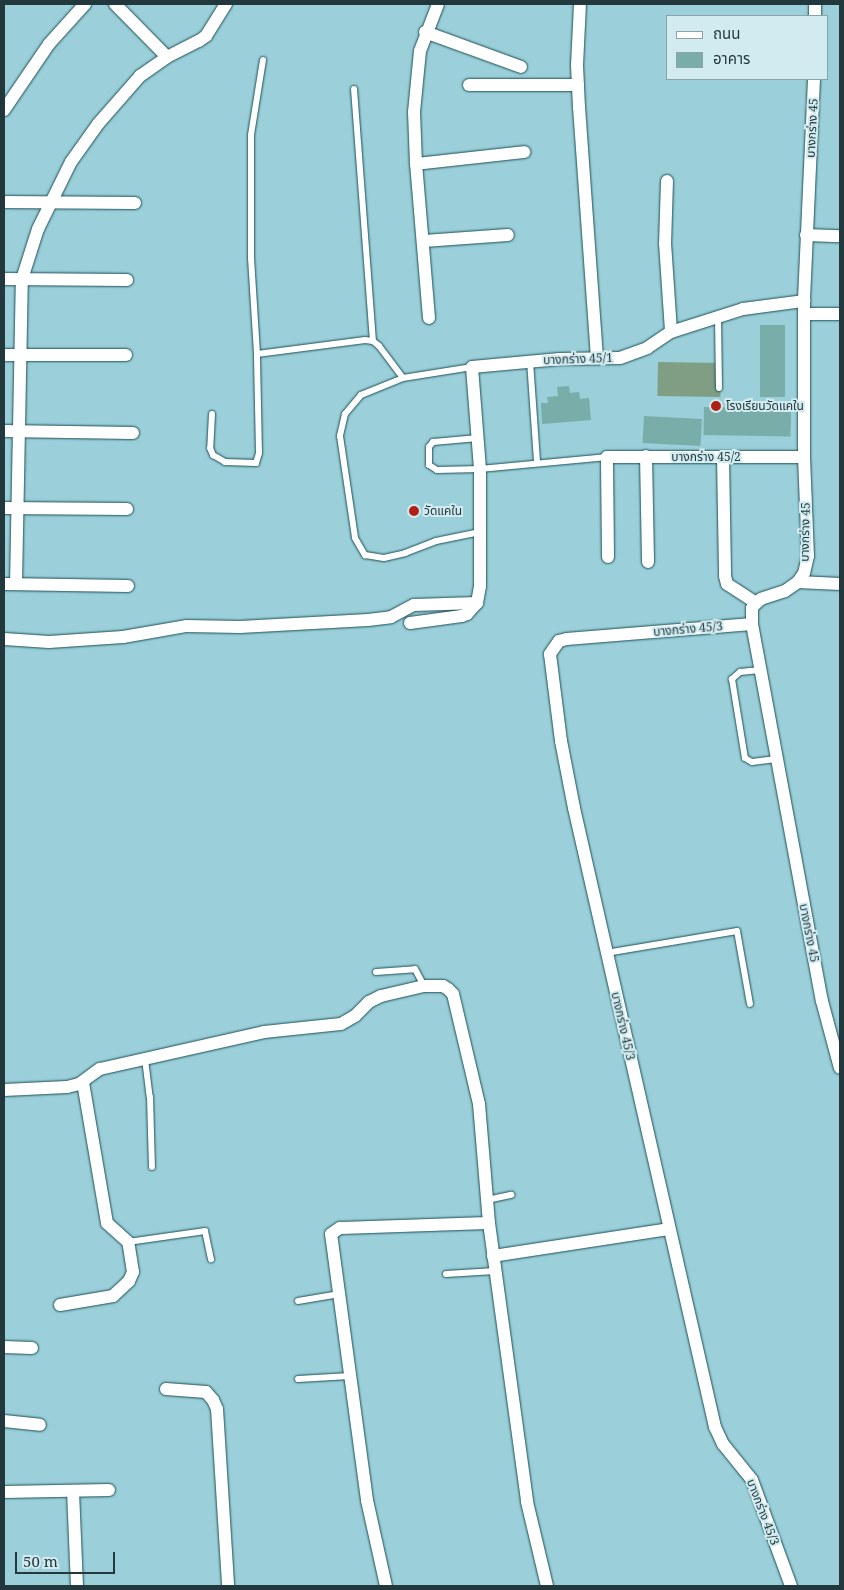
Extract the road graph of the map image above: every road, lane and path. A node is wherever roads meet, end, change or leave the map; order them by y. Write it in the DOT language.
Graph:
graph roads {
  1 [pos="86,4"];
  2 [pos="115,4"];
  3 [pos="226,4"];
  4 [pos="438,4"];
  5 [pos="580,4"];
  6 [pos="425,32"];
  7 [pos="167,57"];
  8 [pos="263,60"];
  9 [pos="521,67"];
  10 [pos="814,80"];
  11 [pos="470,85"];
  12 [pos="578,85"];
  13 [pos="354,89"];
  14 [pos="4,110"];
  15 [pos="524,152"];
  16 [pos="416,164"];
  17 [pos="666,181"];
  18 [pos="4,202"];
  19 [pos="135,202"];
  20 [pos="49,203"];
  21 [pos="508,235"];
  22 [pos="806,235"];
  23 [pos="840,236"];
  24 [pos="424,241"];
  25 [pos="4,279"];
  26 [pos="22,279"];
  27 [pos="128,280"];
  28 [pos="804,301"];
  29 [pos="804,314"];
  30 [pos="840,314"];
  31 [pos="718,317"];
  32 [pos="429,318"];
  33 [pos="671,332"];
  34 [pos="373,341"];
  35 [pos="257,354"];
  36 [pos="4,355"];
  37 [pos="126,355"];
  38 [pos="20,356"];
  39 [pos="597,358"];
  40 [pos="530,361"];
  41 [pos="472,366"];
  42 [pos="403,378"];
  43 [pos="719,388"];
  44 [pos="212,414"];
  45 [pos="4,430"];
  46 [pos="20,431"];
  47 [pos="133,434"];
  48 [pos="478,438"];
  49 [pos="646,456"];
  50 [pos="607,457"];
  51 [pos="722,457"];
  52 [pos="804,457"];
  53 [pos="537,462"];
  54 [pos="480,468"];
  55 [pos="4,508"];
  56 [pos="17,508"];
  57 [pos="127,509"];
  58 [pos="480,532"];
  59 [pos="608,557"];
  60 [pos="648,562"];
  61 [pos="798,582"];
  62 [pos="10,584"];
  63 [pos="840,584"];
  64 [pos="128,586"];
  65 [pos="477,603"];
  66 [pos="756,603"];
  67 [pos="410,623"];
  68 [pos="752,624"];
  69 [pos="4,639"];
  70 [pos="760,670"];
  71 [pos="776,759"];
  72 [pos="606,953"];
  73 [pos="376,972"];
  74 [pos="424,986"];
  75 [pos="750,1004"];
  76 [pos="145,1059"];
  77 [pos="840,1068"];
  78 [pos="83,1082"];
  79 [pos="4,1090"];
  80 [pos="152,1167"];
  81 [pos="511,1195"];
  82 [pos="487,1200"];
  83 [pos="489,1223"];
  84 [pos="669,1229"];
  85 [pos="128,1242"];
  86 [pos="493,1256"];
  87 [pos="211,1259"];
  88 [pos="495,1270"];
  89 [pos="446,1274"];
  90 [pos="339,1294"];
  91 [pos="298,1300"];
  92 [pos="60,1305"];
  93 [pos="4,1348"];
  94 [pos="32,1348"];
  95 [pos="350,1376"];
  96 [pos="298,1379"];
  97 [pos="166,1389"];
  98 [pos="4,1421"];
  99 [pos="40,1425"];
  100 [pos="109,1490"];
  101 [pos="73,1491"];
  102 [pos="4,1492"];
  103 [pos="77,1586"];
  104 [pos="228,1586"];
  105 [pos="386,1586"];
  106 [pos="547,1586"];
  107 [pos="791,1586"];
  1 -- 14 [label="street"];
  2 -- 7 [label="street"];
  3 -- 7 [label="street"];
  4 -- 6 [label="street"];
  5 -- 12 [label="street"];
  6 -- 9 [label="street"];
  6 -- 16 [label="street"];
  7 -- 20 [label="street"];
  8 -- 35 [label="lane"];
  10 -- 22 [label="street, บางกร่าง 45"];
  11 -- 12 [label="street"];
  12 -- 39 [label="street"];
  13 -- 34 [label="lane"];
  15 -- 16 [label="street"];
  16 -- 24 [label="street"];
  17 -- 33 [label="street"];
  18 -- 20 [label="street"];
  19 -- 20 [label="street"];
  20 -- 26 [label="street"];
  21 -- 24 [label="street"];
  22 -- 23 [label="street"];
  22 -- 28 [label="street, บางกร่าง 45"];
  24 -- 32 [label="street"];
  25 -- 26 [label="street"];
  26 -- 27 [label="street"];
  26 -- 38 [label="street"];
  28 -- 29 [label="street, บางกร่าง 45"];
  28 -- 31 [label="street, บางกร่าง 45/1"];
  29 -- 30 [label="street"];
  29 -- 52 [label="street, บางกร่าง 45"];
  31 -- 33 [label="street, บางกร่าง 45/1"];
  31 -- 43 [label="lane"];
  33 -- 39 [label="street, บางกร่าง 45/1"];
  34 -- 35 [label="lane"];
  34 -- 42 [label="lane"];
  35 -- 44 [label="lane"];
  36 -- 38 [label="street"];
  37 -- 38 [label="street"];
  38 -- 46 [label="street"];
  39 -- 40 [label="street, บางกร่าง 45/1"];
  40 -- 41 [label="street, บางกร่าง 45/1"];
  40 -- 53 [label="lane"];
  41 -- 42 [label="lane, บางกร่าง 45/1"];
  41 -- 48 [label="street"];
  42 -- 58 [label="lane, บางกร่าง 45/1"];
  45 -- 46 [label="street"];
  46 -- 47 [label="street"];
  46 -- 56 [label="street"];
  48 -- 54 [label="street"];
  48 -- 54 [label="lane"];
  49 -- 50 [label="street, บางกร่าง 45/2"];
  49 -- 51 [label="street, บางกร่าง 45/2"];
  49 -- 60 [label="street"];
  50 -- 53 [label="lane"];
  50 -- 59 [label="street"];
  51 -- 52 [label="street, บางกร่าง 45/2"];
  51 -- 66 [label="street"];
  52 -- 61 [label="street, บางกร่าง 45"];
  53 -- 54 [label="lane"];
  54 -- 58 [label="street"];
  55 -- 56 [label="street"];
  56 -- 57 [label="street"];
  56 -- 62 [label="street"];
  58 -- 65 [label="street"];
  61 -- 63 [label="street"];
  61 -- 66 [label="street"];
  62 -- 64 [label="street"];
  65 -- 67 [label="street"];
  65 -- 69 [label="street"];
  66 -- 68 [label="street, บางกร่าง 45"];
  68 -- 70 [label="street, บางกร่าง 45"];
  68 -- 72 [label="street, บางกร่าง 45/3"];
  70 -- 71 [label="street, บางกร่าง 45"];
  70 -- 71 [label="lane"];
  71 -- 77 [label="street, บางกร่าง 45"];
  72 -- 75 [label="lane"];
  72 -- 84 [label="street, บางกร่าง 45/3"];
  73 -- 74 [label="lane"];
  74 -- 76 [label="street"];
  74 -- 82 [label="street"];
  76 -- 78 [label="street"];
  76 -- 80 [label="lane"];
  78 -- 79 [label="street"];
  78 -- 85 [label="street"];
  81 -- 82 [label="lane"];
  82 -- 83 [label="street"];
  83 -- 86 [label="street"];
  83 -- 90 [label="street"];
  84 -- 86 [label="street"];
  84 -- 107 [label="street, บางกร่าง 45/3"];
  85 -- 87 [label="lane"];
  85 -- 92 [label="street"];
  86 -- 88 [label="street"];
  88 -- 89 [label="lane"];
  88 -- 106 [label="street"];
  90 -- 91 [label="lane"];
  90 -- 95 [label="street"];
  93 -- 94 [label="street"];
  95 -- 96 [label="lane"];
  95 -- 105 [label="street"];
  97 -- 104 [label="street"];
  98 -- 99 [label="street"];
  100 -- 101 [label="street"];
  101 -- 102 [label="street"];
  101 -- 103 [label="street"];
}
